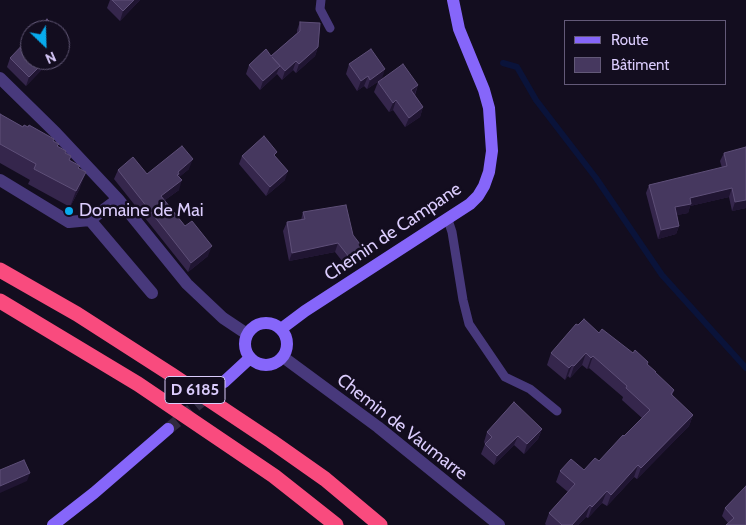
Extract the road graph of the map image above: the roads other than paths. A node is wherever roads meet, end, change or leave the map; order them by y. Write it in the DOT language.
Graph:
graph roads {
  1 [pos="321,0"];
  2 [pos="453,0"];
  3 [pos="330,28"];
  4 [pos="0,78"];
  5 [pos="0,180"];
  6 [pos="118,199"];
  7 [pos="90,220"];
  8 [pos="448,220"];
  9 [pos="0,270"];
  10 [pos="152,293"];
  11 [pos="0,301"];
  12 [pos="281,329"];
  13 [pos="247,334"];
  14 [pos="283,357"];
  15 [pos="250,358"];
  16 [pos="224,382"];
  17 [pos="556,411"];
  18 [pos="168,428"];
  19 [pos="53,525"];
  20 [pos="336,525"];
  21 [pos="380,525"];
  22 [pos="499,525"];
  1 -- 3 [label="lane"];
  2 -- 8 [label="main road, Chemin de Campane"];
  4 -- 6 [label="street"];
  5 -- 7 [label="street"];
  6 -- 7 [label="street"];
  6 -- 13 [label="street"];
  7 -- 10 [label="street"];
  8 -- 12 [label="main road, Chemin de Campane"];
  8 -- 17 [label="lane"];
  9 -- 21 [label="highway, D 6185"];
  11 -- 20 [label="highway, D 6185"];
  12 -- 13 [label="main road"];
  12 -- 14 [label="main road"];
  13 -- 15 [label="main road"];
  14 -- 15 [label="main road"];
  14 -- 22 [label="street, Chemin de Vaumarre"];
  15 -- 16 [label="main road"];
  18 -- 19 [label="main road"];
}
